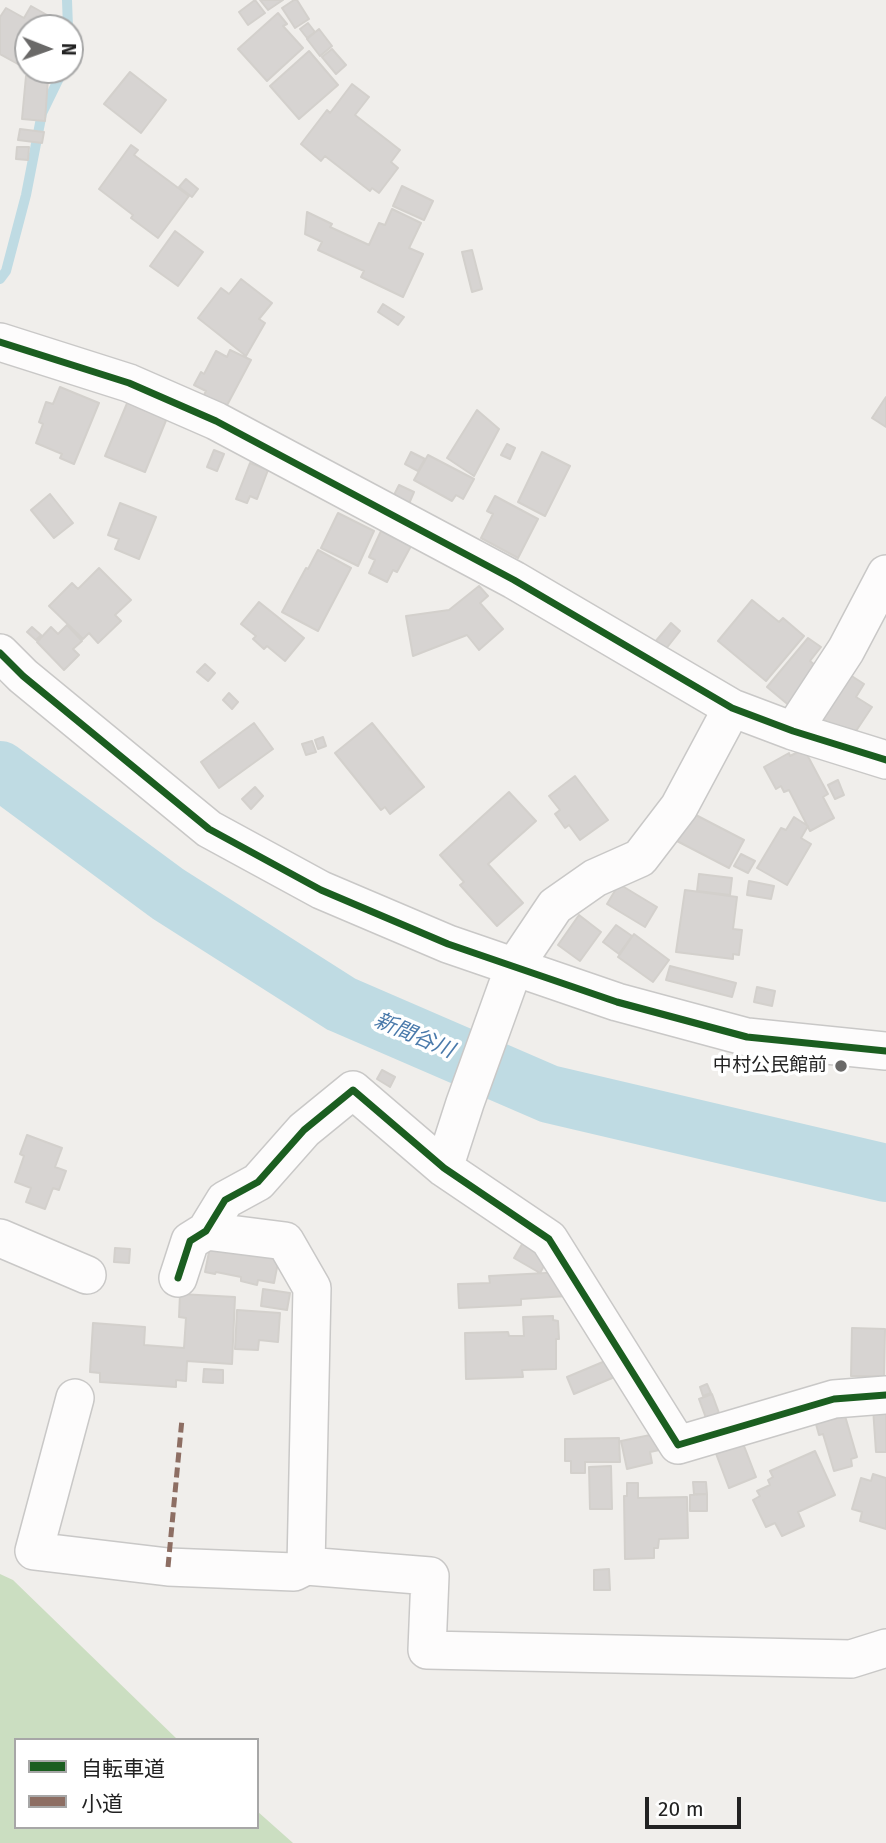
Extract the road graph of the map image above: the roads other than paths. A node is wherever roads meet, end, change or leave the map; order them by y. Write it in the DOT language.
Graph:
graph roads {
  1 [pos="0,342"];
  2 [pos="886,574"];
  3 [pos="0,653"];
  4 [pos="732,708"];
  5 [pos="793,731"];
  6 [pos="886,760"];
  7 [pos="509,982"];
  8 [pos="886,1051"];
  9 [pos="444,1168"];
  10 [pos="206,1231"];
  11 [pos="0,1238"];
  12 [pos="87,1275"];
  13 [pos="178,1278"];
  14 [pos="886,1395"];
  15 [pos="75,1398"];
  16 [pos="306,1566"];
  17 [pos="886,1648"];
  1 -- 4 [label="street"];
  2 -- 5 [label="street"];
  3 -- 7 [label="street"];
  4 -- 5 [label="street"];
  4 -- 7 [label="street"];
  5 -- 6 [label="street"];
  7 -- 8 [label="street"];
  7 -- 9 [label="street"];
  9 -- 10 [label="street"];
  9 -- 14 [label="street"];
  10 -- 13 [label="street"];
  10 -- 16 [label="street"];
  11 -- 12 [label="street"];
  15 -- 16 [label="street"];
  16 -- 17 [label="street"];
}
